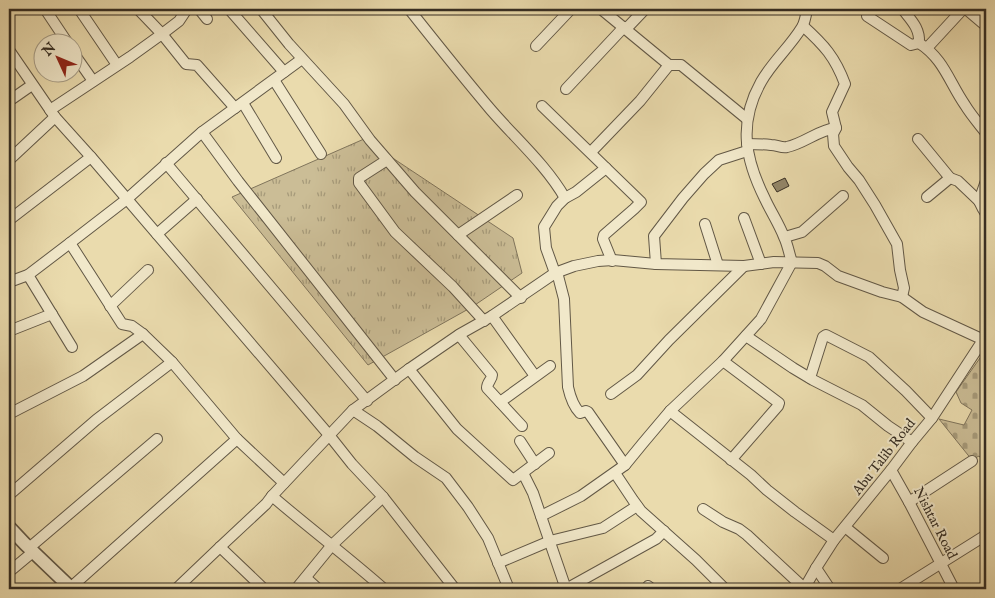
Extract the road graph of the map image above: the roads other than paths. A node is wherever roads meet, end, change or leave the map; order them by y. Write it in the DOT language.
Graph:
graph roads {
  1 [pos="44,9"];
  2 [pos="79,9"];
  3 [pos="138,9"];
  4 [pos="187,9"];
  5 [pos="199,9"];
  6 [pos="229,9"];
  7 [pos="261,9"];
  8 [pos="409,9"];
  9 [pos="571,9"];
  10 [pos="601,9"];
  11 [pos="645,9"];
  12 [pos="807,9"];
  13 [pos="905,9"];
  14 [pos="965,9"];
  15 [pos="866,16"];
  16 [pos="207,19"];
  17 [pos="803,26"];
  18 [pos="986,26"];
  19 [pos="625,28"];
  20 [pos="60,32"];
  21 [pos="162,34"];
  22 [pos="923,45"];
  23 [pos="536,46"];
  24 [pos="9,50"];
  25 [pos="302,59"];
  26 [pos="82,65"];
  27 [pos="117,65"];
  28 [pos="669,65"];
  29 [pos="284,72"];
  30 [pos="274,80"];
  31 [pos="93,81"];
  32 [pos="32,85"];
  33 [pos="566,89"];
  34 [pos="9,101"];
  35 [pos="239,105"];
  36 [pos="542,106"];
  37 [pos="52,113"];
  38 [pos="747,119"];
  39 [pos="836,128"];
  40 [pos="202,132"];
  41 [pos="986,133"];
  42 [pos="918,140"];
  43 [pos="747,148"];
  44 [pos="591,152"];
  45 [pos="321,154"];
  46 [pos="91,157"];
  47 [pos="276,158"];
  48 [pos="9,160"];
  49 [pos="387,160"];
  50 [pos="166,163"];
  51 [pos="606,168"];
  52 [pos="950,178"];
  53 [pos="986,180"];
  54 [pos="517,196"];
  55 [pos="843,196"];
  56 [pos="127,198"];
  57 [pos="565,198"];
  58 [pos="927,198"];
  59 [pos="196,199"];
  60 [pos="979,201"];
  61 [pos="986,214"];
  62 [pos="744,218"];
  63 [pos="9,220"];
  64 [pos="705,224"];
  65 [pos="157,234"];
  66 [pos="458,235"];
  67 [pos="784,237"];
  68 [pos="70,243"];
  69 [pos="612,260"];
  70 [pos="792,262"];
  71 [pos="656,264"];
  72 [pos="761,264"];
  73 [pos="718,265"];
  74 [pos="744,266"];
  75 [pos="148,270"];
  76 [pos="556,273"];
  77 [pos="28,275"];
  78 [pos="9,282"];
  79 [pos="902,297"];
  80 [pos="521,298"];
  81 [pos="110,306"];
  82 [pos="52,314"];
  83 [pos="488,319"];
  84 [pos="9,332"];
  85 [pos="143,334"];
  86 [pos="459,335"];
  87 [pos="746,336"];
  88 [pos="985,340"];
  89 [pos="72,347"];
  90 [pos="172,362"];
  91 [pos="723,362"];
  92 [pos="550,366"];
  93 [pos="408,369"];
  94 [pos="535,376"];
  95 [pos="810,378"];
  96 [pos="395,380"];
  97 [pos="610,394"];
  98 [pos="367,401"];
  99 [pos="500,402"];
  100 [pos="354,410"];
  101 [pos="670,411"];
  102 [pos="9,414"];
  103 [pos="932,418"];
  104 [pos="522,426"];
  105 [pos="329,435"];
  106 [pos="157,438"];
  107 [pos="237,439"];
  108 [pos="520,441"];
  109 [pos="912,442"];
  110 [pos="549,454"];
  111 [pos="731,460"];
  112 [pos="972,461"];
  113 [pos="535,464"];
  114 [pos="625,465"];
  115 [pos="891,470"];
  116 [pos="523,473"];
  117 [pos="615,473"];
  118 [pos="284,483"];
  119 [pos="9,495"];
  120 [pos="272,496"];
  121 [pos="383,497"];
  122 [pos="909,502"];
  123 [pos="637,506"];
  124 [pos="703,509"];
  125 [pos="541,516"];
  126 [pos="9,527"];
  127 [pos="845,527"];
  128 [pos="664,531"];
  129 [pos="986,534"];
  130 [pos="834,540"];
  131 [pos="550,541"];
  132 [pos="332,545"];
  133 [pos="220,546"];
  134 [pos="31,550"];
  135 [pos="883,558"];
  136 [pos="498,562"];
  137 [pos="940,563"];
  138 [pos="816,568"];
  139 [pos="9,572"];
  140 [pos="306,578"];
  141 [pos="70,589"];
  142 [pos="176,589"];
  143 [pos="264,589"];
  144 [pos="296,589"];
  145 [pos="318,589"];
  146 [pos="384,589"];
  147 [pos="455,589"];
  148 [pos="509,589"];
  149 [pos="566,589"];
  150 [pos="725,589"];
  151 [pos="804,589"];
  152 [pos="830,589"];
  153 [pos="900,589"];
  154 [pos="954,589"];
  1 -- 20 [label="street"];
  2 -- 27 [label="street"];
  3 -- 21 [label="street"];
  4 -- 21 [label="street"];
  5 -- 16 [label="street"];
  6 -- 29 [label="street"];
  7 -- 25 [label="street"];
  8 -- 57 [label="street"];
  9 -- 23 [label="street"];
  10 -- 19 [label="street"];
  11 -- 19 [label="street"];
  12 -- 17 [label="street"];
  13 -- 22 [label="street"];
  14 -- 18 [label="street"];
  14 -- 22 [label="street"];
  15 -- 22 [label="street"];
  17 -- 38 [label="street"];
  17 -- 39 [label="street"];
  19 -- 28 [label="street"];
  19 -- 33 [label="street"];
  21 -- 27 [label="street"];
  21 -- 35 [label="street"];
  22 -- 41 [label="street"];
  24 -- 32 [label="street"];
  25 -- 29 [label="street"];
  25 -- 49 [label="street"];
  26 -- 31 [label="street"];
  27 -- 31 [label="street"];
  28 -- 38 [label="street"];
  28 -- 44 [label="street"];
  29 -- 30 [label="street"];
  30 -- 35 [label="street"];
  30 -- 45 [label="street"];
  31 -- 37 [label="street"];
  32 -- 34 [label="street"];
  32 -- 37 [label="street"];
  35 -- 40 [label="street"];
  35 -- 47 [label="street"];
  36 -- 44 [label="street"];
  37 -- 46 [label="street"];
  37 -- 48 [label="street"];
  38 -- 43 [label="street"];
  39 -- 43 [label="street"];
  39 -- 79 [label="street"];
  40 -- 50 [label="street"];
  40 -- 96 [label="street"];
  42 -- 52 [label="street"];
  43 -- 67 [label="street"];
  43 -- 71 [label="street"];
  44 -- 51 [label="street"];
  46 -- 56 [label="street"];
  46 -- 63 [label="street"];
  49 -- 66 [label="street"];
  49 -- 83 [label="street"];
  50 -- 56 [label="street"];
  50 -- 59 [label="street"];
  51 -- 57 [label="street"];
  51 -- 69 [label="street"];
  52 -- 58 [label="street"];
  52 -- 60 [label="street"];
  53 -- 60 [label="street"];
  54 -- 66 [label="street"];
  55 -- 67 [label="street"];
  56 -- 65 [label="street"];
  56 -- 68 [label="street"];
  57 -- 76 [label="street"];
  59 -- 65 [label="street"];
  59 -- 98 [label="street"];
  60 -- 61 [label="street"];
  62 -- 72 [label="street"];
  64 -- 73 [label="street"];
  65 -- 105 [label="street"];
  66 -- 80 [label="street"];
  67 -- 70 [label="street"];
  68 -- 77 [label="street"];
  68 -- 81 [label="street"];
  69 -- 71 [label="street"];
  69 -- 76 [label="street"];
  70 -- 72 [label="street"];
  70 -- 79 [label="street"];
  70 -- 87 [label="street"];
  71 -- 73 [label="street"];
  72 -- 74 [label="street"];
  73 -- 74 [label="street"];
  74 -- 97 [label="street"];
  75 -- 81 [label="street"];
  76 -- 80 [label="street"];
  76 -- 114 [label="street"];
  77 -- 78 [label="street"];
  77 -- 82 [label="street"];
  79 -- 88 [label="street"];
  80 -- 83 [label="street"];
  81 -- 85 [label="street"];
  82 -- 84 [label="street"];
  82 -- 89 [label="street"];
  83 -- 86 [label="street"];
  83 -- 94 [label="street"];
  85 -- 90 [label="street"];
  85 -- 102 [label="street"];
  86 -- 93 [label="street"];
  86 -- 99 [label="street"];
  87 -- 91 [label="street"];
  87 -- 95 [label="street"];
  88 -- 103 [label="street, Abu Talib Road"];
  90 -- 107 [label="street"];
  90 -- 119 [label="street"];
  91 -- 101 [label="street"];
  91 -- 111 [label="street"];
  92 -- 94 [label="street"];
  93 -- 96 [label="street"];
  93 -- 116 [label="street"];
  94 -- 99 [label="street"];
  95 -- 103 [label="street"];
  95 -- 109 [label="street"];
  96 -- 98 [label="street"];
  98 -- 100 [label="street"];
  99 -- 104 [label="street"];
  100 -- 105 [label="street"];
  100 -- 136 [label="street"];
  101 -- 111 [label="street"];
  101 -- 114 [label="street"];
  103 -- 109 [label="street, Abu Talib Road"];
  105 -- 118 [label="street"];
  105 -- 121 [label="street"];
  106 -- 134 [label="street"];
  107 -- 118 [label="street"];
  107 -- 141 [label="street"];
  108 -- 113 [label="street"];
  109 -- 115 [label="street, Abu Talib Road"];
  110 -- 113 [label="street"];
  111 -- 130 [label="street"];
  112 -- 122 [label="street"];
  113 -- 116 [label="street"];
  114 -- 117 [label="street"];
  115 -- 122 [label="street, Nishtar Road"];
  115 -- 127 [label="street, Abu Talib Road"];
  116 -- 125 [label="street"];
  117 -- 123 [label="street"];
  117 -- 125 [label="street"];
  118 -- 120 [label="street"];
  120 -- 132 [label="street"];
  120 -- 133 [label="street"];
  121 -- 132 [label="street"];
  121 -- 147 [label="street"];
  122 -- 137 [label="street, Nishtar Road"];
  123 -- 128 [label="street"];
  123 -- 131 [label="street"];
  124 -- 151 [label="street"];
  125 -- 131 [label="street"];
  126 -- 134 [label="street"];
  127 -- 130 [label="street, Abu Talib Road"];
  127 -- 135 [label="street"];
  128 -- 149 [label="street"];
  128 -- 150 [label="street"];
  129 -- 137 [label="street"];
  130 -- 138 [label="street, Abu Talib Road"];
  131 -- 136 [label="street"];
  131 -- 149 [label="street"];
  132 -- 140 [label="street"];
  132 -- 146 [label="street"];
  133 -- 142 [label="street"];
  133 -- 143 [label="street"];
  134 -- 139 [label="street"];
  134 -- 141 [label="street"];
  136 -- 148 [label="street"];
  137 -- 153 [label="street"];
  137 -- 154 [label="street, Nishtar Road"];
  138 -- 151 [label="street, Abu Talib Road"];
  138 -- 152 [label="street"];
  140 -- 144 [label="street"];
  140 -- 145 [label="street"];
}
